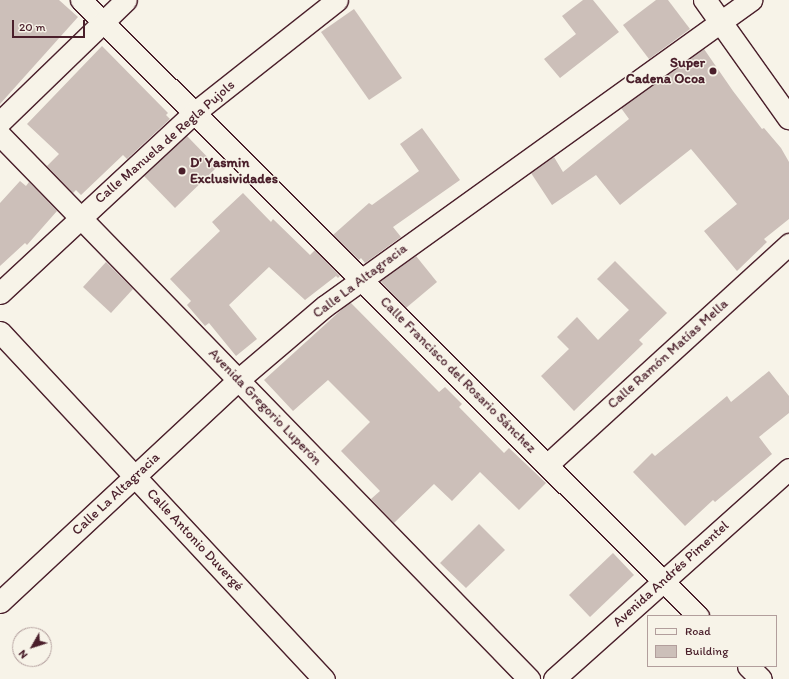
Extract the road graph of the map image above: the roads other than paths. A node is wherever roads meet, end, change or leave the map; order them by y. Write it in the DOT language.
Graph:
graph roads {
  1 [pos="81,0"];
  2 [pos="126,0"];
  3 [pos="337,0"];
  4 [pos="705,0"];
  5 [pos="751,0"];
  6 [pos="103,21"];
  7 [pos="721,23"];
  8 [pos="194,113"];
  9 [pos="789,118"];
  10 [pos="0,122"];
  11 [pos="0,135"];
  12 [pos="81,217"];
  13 [pos="789,244"];
  14 [pos="361,278"];
  15 [pos="0,294"];
  16 [pos="0,332"];
  17 [pos="238,380"];
  18 [pos="548,465"];
  19 [pos="789,470"];
  20 [pos="136,476"];
  21 [pos="664,581"];
  22 [pos="0,602"];
  23 [pos="697,615"];
  24 [pos="749,667"];
  25 [pos="324,679"];
  26 [pos="529,679"];
  27 [pos="554,679"];
  28 [pos="761,679"];
  1 -- 6 [label="street, Calle Francisco del Rosario Sánchez"];
  2 -- 6 [label="street"];
  3 -- 8 [label="street, Calle Manuela de Regla Pujols"];
  4 -- 7 [label="main road"];
  5 -- 7 [label="street, Calle La Altagracia"];
  6 -- 8 [label="street, Calle Francisco del Rosario Sánchez"];
  6 -- 10 [label="street"];
  7 -- 9 [label="main road"];
  7 -- 14 [label="street, Calle La Altagracia"];
  8 -- 12 [label="street, Calle Manuela de Regla Pujols"];
  8 -- 14 [label="street, Calle Francisco del Rosario Sánchez"];
  11 -- 12 [label="street, Avenida Gregorio Luperón"];
  12 -- 15 [label="street, Calle Manuela de Regla Pujols"];
  12 -- 17 [label="street, Avenida Gregorio Luperón"];
  13 -- 18 [label="street, Calle Ramón Matías Mella"];
  14 -- 17 [label="street, Calle La Altagracia"];
  14 -- 18 [label="street, Calle Francisco del Rosario Sánchez"];
  16 -- 20 [label="street, Calle Antonio Duvergé"];
  17 -- 20 [label="street, Calle La Altagracia"];
  17 -- 26 [label="street, Avenida Gregorio Luperón"];
  18 -- 21 [label="street, Calle Francisco del Rosario Sánchez"];
  19 -- 21 [label="street, Avenida Andrés Pimentel"];
  20 -- 22 [label="street, Calle La Altagracia"];
  20 -- 25 [label="street, Calle Antonio Duvergé"];
  21 -- 23 [label="street, Calle Francisco del Rosario Sánchez"];
  21 -- 27 [label="street, Avenida Andrés Pimentel"];
  24 -- 28 [label="street"];
}
